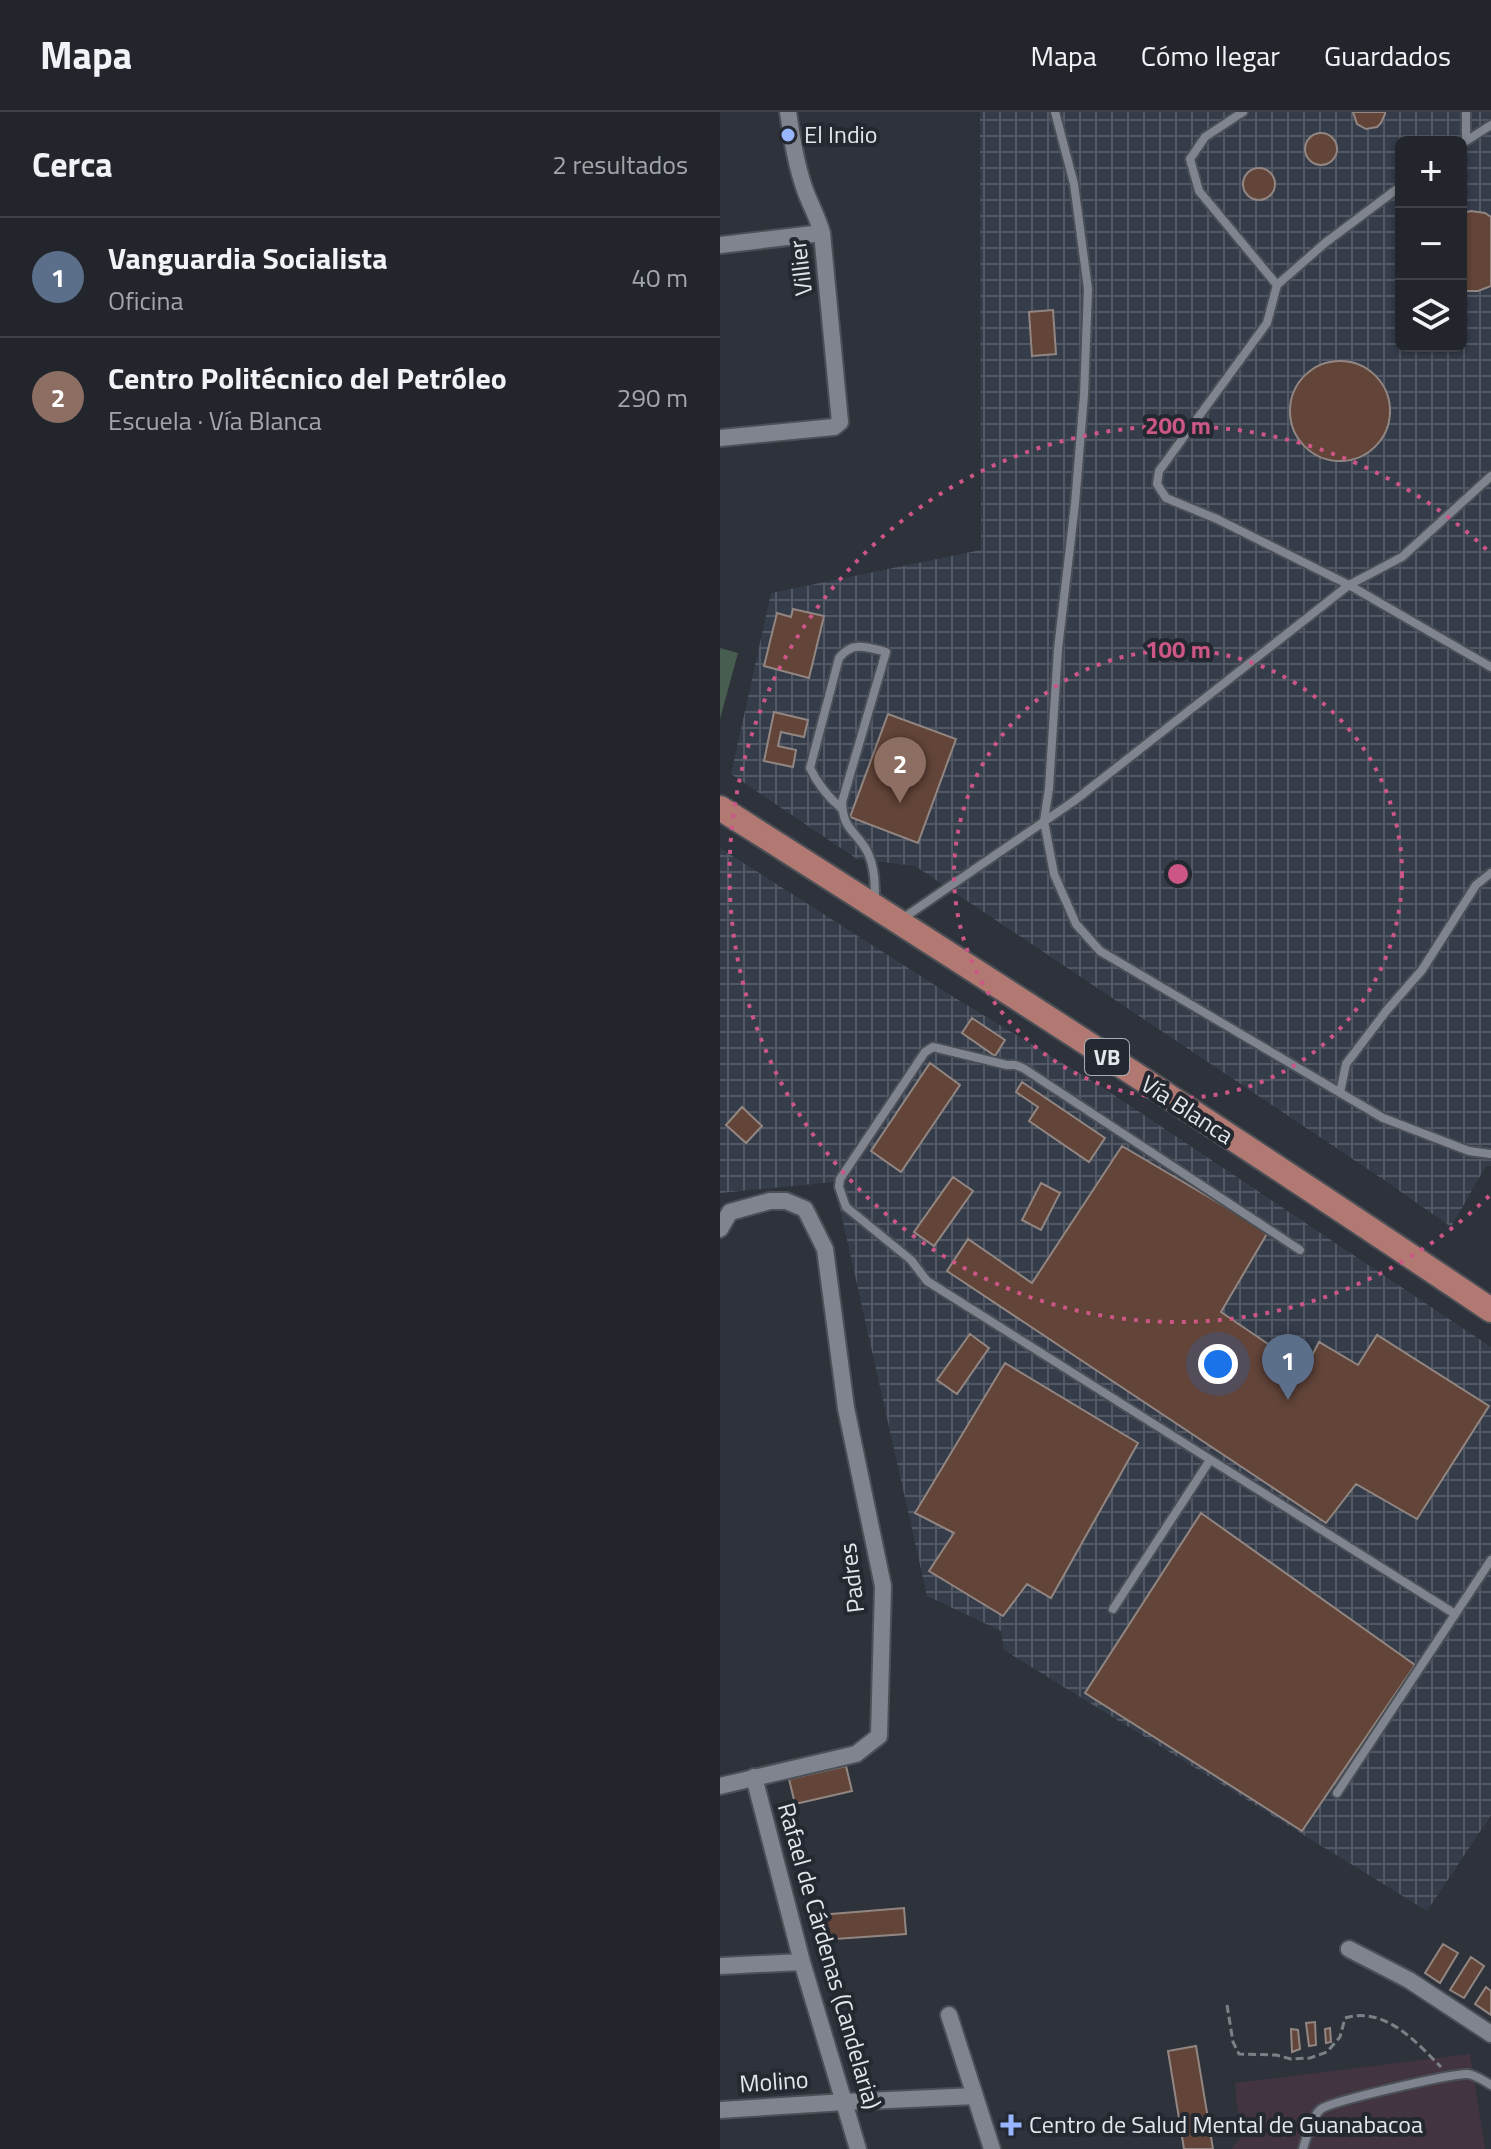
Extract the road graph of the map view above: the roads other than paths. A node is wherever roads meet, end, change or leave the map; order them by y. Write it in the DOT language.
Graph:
graph roads {
  1 [pos="788,112"];
  2 [pos="1055,112"];
  3 [pos="1243,112"];
  4 [pos="1466,112"];
  5 [pos="1491,125"];
  6 [pos="1464,136"];
  7 [pos="1467,140"];
  8 [pos="1395,190"];
  9 [pos="822,233"];
  10 [pos="720,245"];
  11 [pos="1277,285"];
  12 [pos="720,438"];
  13 [pos="1491,476"];
  14 [pos="1349,585"];
  15 [pos="1491,667"];
  16 [pos="720,808"];
  17 [pos="842,809"];
  18 [pos="1044,821"];
  19 [pos="1491,873"];
  20 [pos="875,906"];
  21 [pos="899,921"];
  22 [pos="1340,1093"];
  23 [pos="1491,1154"];
  24 [pos="720,1229"];
  25 [pos="1300,1250"];
  26 [pos="1491,1310"];
  27 [pos="1210,1460"];
  28 [pos="1491,1560"];
  29 [pos="1113,1609"];
  30 [pos="1455,1614"];
  31 [pos="754,1777"];
  32 [pos="720,1786"];
  33 [pos="1337,1793"];
  34 [pos="1349,1949"];
  35 [pos="802,1962"];
  36 [pos="720,1966"];
  37 [pos="949,2015"];
  38 [pos="1491,2034"];
  39 [pos="1491,2085"];
  40 [pos="975,2096"];
  41 [pos="845,2102"];
  42 [pos="720,2110"];
  43 [pos="858,2149"];
  44 [pos="992,2149"];
  45 [pos="1303,2149"];
  1 -- 9 [label="street, Villier"];
  2 -- 18 [label="lane"];
  3 -- 11 [label="lane"];
  4 -- 6 [label="lane"];
  5 -- 7 [label="lane"];
  8 -- 11 [label="lane"];
  9 -- 10 [label="street"];
  9 -- 12 [label="street, Villier"];
  11 -- 14 [label="lane"];
  13 -- 14 [label="lane"];
  14 -- 15 [label="lane"];
  14 -- 18 [label="lane"];
  16 -- 20 [label="main road, Vía Blanca / VB"];
  17 -- 17 [label="lane"];
  17 -- 20 [label="lane"];
  18 -- 21 [label="lane"];
  18 -- 22 [label="lane"];
  19 -- 22 [label="lane"];
  20 -- 21 [label="main road, Vía Blanca / VB"];
  21 -- 26 [label="main road, Vía Blanca / VB"];
  22 -- 23 [label="lane"];
  24 -- 31 [label="street, Padres"];
  25 -- 27 [label="lane"];
  27 -- 29 [label="lane"];
  27 -- 30 [label="lane"];
  28 -- 30 [label="lane"];
  30 -- 33 [label="lane"];
  31 -- 32 [label="street, Padres"];
  31 -- 35 [label="street, Rafael de Cárdenas (Candelaria)"];
  34 -- 38 [label="street"];
  35 -- 36 [label="street"];
  35 -- 41 [label="street, Rafael de Cárdenas (Candelaria)"];
  37 -- 40 [label="street"];
  39 -- 45 [label="lane"];
  40 -- 41 [label="street, Molino"];
  40 -- 44 [label="street"];
  41 -- 42 [label="street, Molino"];
  41 -- 43 [label="street, Rafael de Cárdenas (Candelaria)"];
}
